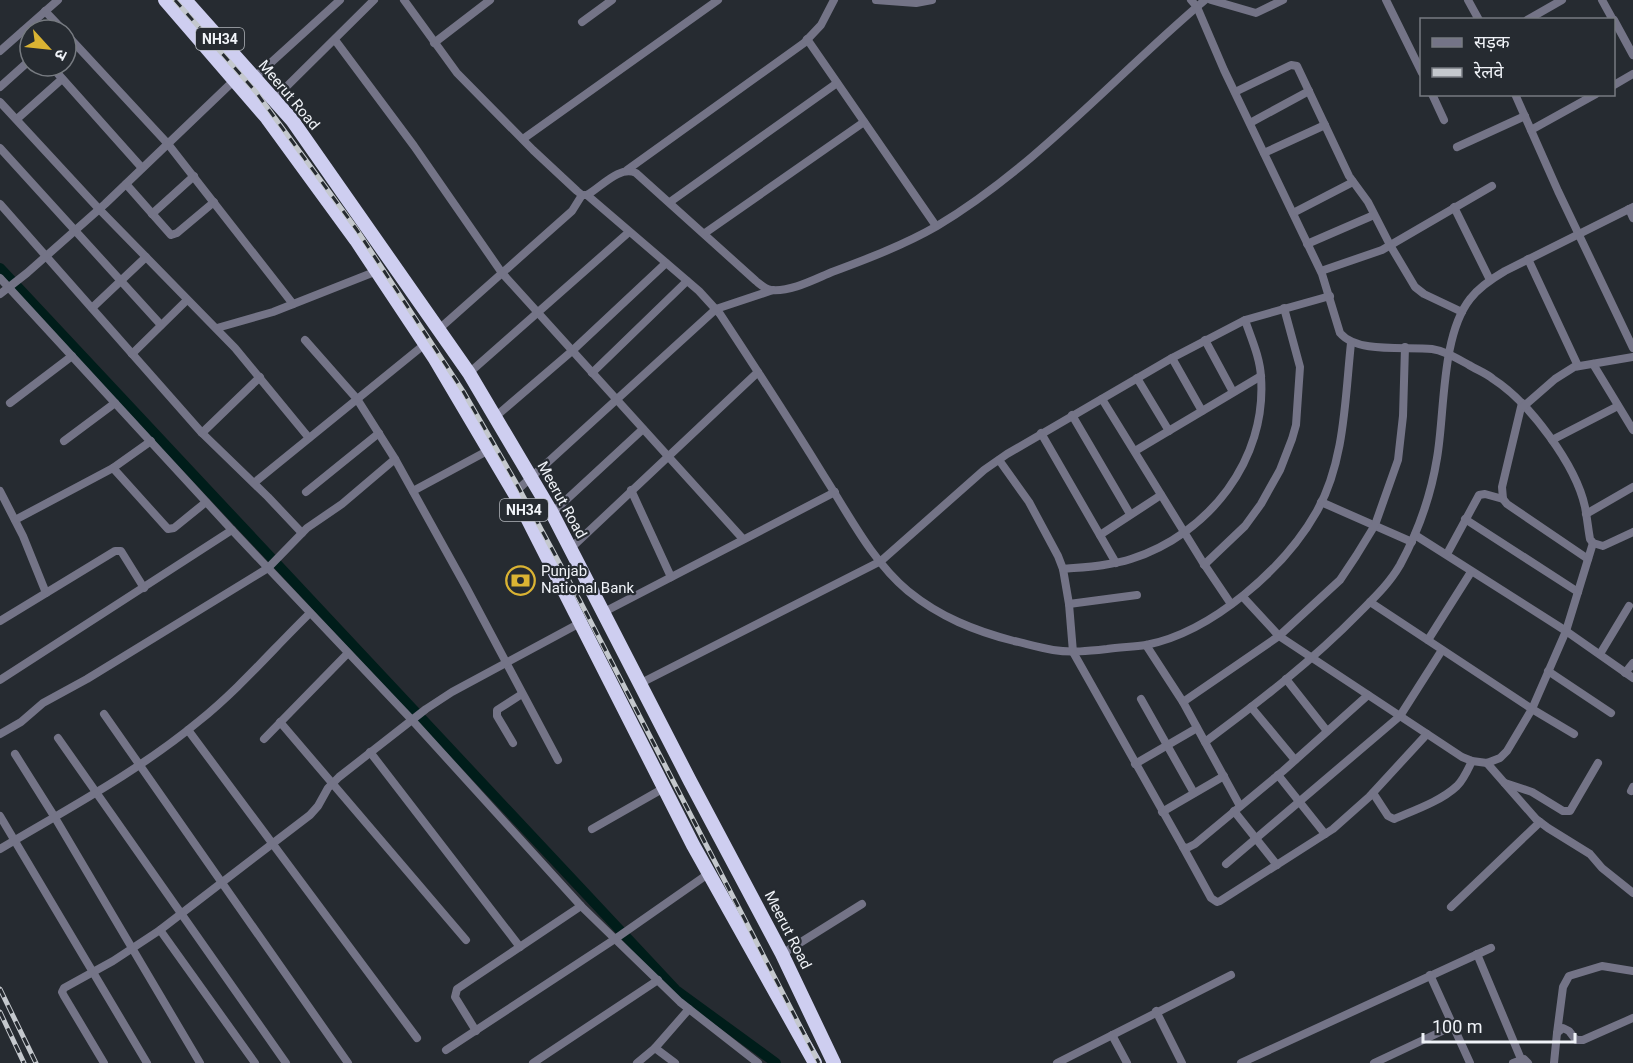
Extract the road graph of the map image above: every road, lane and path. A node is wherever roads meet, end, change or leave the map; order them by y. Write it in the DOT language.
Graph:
graph roads {
  1 [pos="58,0"];
  2 [pos="165,0"];
  3 [pos="185,0"];
  4 [pos="340,0"];
  5 [pos="374,0"];
  6 [pos="404,0"];
  7 [pos="490,0"];
  8 [pos="612,0"];
  9 [pos="718,0"];
  10 [pos="834,0"];
  11 [pos="876,0"];
  12 [pos="932,0"];
  13 [pos="1205,0"];
  14 [pos="1211,0"];
  15 [pos="1282,0"];
  16 [pos="1386,0"];
  17 [pos="1468,0"];
  18 [pos="1562,0"];
  19 [pos="1602,0"];
  20 [pos="1194,3"];
  21 [pos="45,11"];
  22 [pos="37,18"];
  23 [pos="52,18"];
  24 [pos="1478,18"];
  25 [pos="1530,18"];
  26 [pos="1612,18"];
  27 [pos="582,22"];
  28 [pos="1615,24"];
  29 [pos="18,35"];
  30 [pos="807,39"];
  31 [pos="335,40"];
  32 [pos="434,43"];
  33 [pos="78,47"];
  34 [pos="0,51"];
  35 [pos="1633,55"];
  36 [pos="1420,69"];
  37 [pos="18,71"];
  38 [pos="250,73"];
  39 [pos="1633,74"];
  40 [pos="62,79"];
  41 [pos="234,80"];
  42 [pos="837,83"];
  43 [pos="1615,84"];
  44 [pos="0,87"];
  45 [pos="1309,91"];
  46 [pos="1235,92"];
  47 [pos="1433,96"];
  48 [pos="1516,96"];
  49 [pos="1592,96"];
  50 [pos="273,99"];
  51 [pos="0,102"];
  52 [pos="1525,116"];
  53 [pos="17,119"];
  54 [pos="1444,120"];
  55 [pos="864,122"];
  56 [pos="1250,123"];
  57 [pos="1325,125"];
  58 [pos="1531,130"];
  59 [pos="523,140"];
  60 [pos="168,144"];
  61 [pos="1457,147"];
  62 [pos="0,148"];
  63 [pos="1264,153"];
  64 [pos="142,168"];
  65 [pos="627,170"];
  66 [pos="194,176"];
  67 [pos="1353,182"];
  68 [pos="126,184"];
  69 [pos="1492,186"];
  70 [pos="584,195"];
  71 [pos="214,202"];
  72 [pos="669,202"];
  73 [pos="0,204"];
  74 [pos="1454,207"];
  75 [pos="99,209"];
  76 [pos="1632,211"];
  77 [pos="1293,213"];
  78 [pos="152,214"];
  79 [pos="1374,215"];
  80 [pos="936,226"];
  81 [pos="74,231"];
  82 [pos="629,232"];
  83 [pos="705,233"];
  84 [pos="1579,234"];
  85 [pos="1308,244"];
  86 [pos="1390,245"];
  87 [pos="47,255"];
  88 [pos="146,257"];
  89 [pos="1528,259"];
  90 [pos="666,263"];
  91 [pos="377,271"];
  92 [pos="1321,271"];
  93 [pos="502,273"];
  94 [pos="0,278"];
  95 [pos="1490,280"];
  96 [pos="120,281"];
  97 [pos="687,281"];
  98 [pos="12,286"];
  99 [pos="773,290"];
  100 [pos="0,294"];
  101 [pos="1330,296"];
  102 [pos="187,300"];
  103 [pos="293,304"];
  104 [pos="92,308"];
  105 [pos="1284,308"];
  106 [pos="716,309"];
  107 [pos="1462,312"];
  108 [pos="537,313"];
  109 [pos="1245,320"];
  110 [pos="162,325"];
  111 [pos="217,328"];
  112 [pos="439,329"];
  113 [pos="305,340"];
  114 [pos="1205,340"];
  115 [pos="1351,343"];
  116 [pos="425,344"];
  117 [pos="1405,347"];
  118 [pos="1633,348"];
  119 [pos="572,351"];
  120 [pos="132,354"];
  121 [pos="1448,354"];
  122 [pos="72,356"];
  123 [pos="1633,357"];
  124 [pos="1172,358"];
  125 [pos="1593,364"];
  126 [pos="1578,366"];
  127 [pos="758,372"];
  128 [pos="469,373"];
  129 [pos="592,374"];
  130 [pos="1261,376"];
  131 [pos="260,377"];
  132 [pos="1137,378"];
  133 [pos="1233,392"];
  134 [pos="357,399"];
  135 [pos="1102,399"];
  136 [pos="616,400"];
  137 [pos="10,403"];
  138 [pos="115,403"];
  139 [pos="1523,404"];
  140 [pos="1618,405"];
  141 [pos="1202,411"];
  142 [pos="1072,415"];
  143 [pos="495,417"];
  144 [pos="643,429"];
  145 [pos="1633,430"];
  146 [pos="1169,431"];
  147 [pos="202,433"];
  148 [pos="379,433"];
  149 [pos="1041,433"];
  150 [pos="309,438"];
  151 [pos="1552,440"];
  152 [pos="64,441"];
  153 [pos="151,441"];
  154 [pos="489,450"];
  155 [pos="1135,451"];
  156 [pos="668,457"];
  157 [pos="395,459"];
  158 [pos="999,460"];
  159 [pos="113,468"];
  160 [pos="531,477"];
  161 [pos="254,483"];
  162 [pos="1633,488"];
  163 [pos="632,490"];
  164 [pos="0,491"];
  165 [pos="413,491"];
  166 [pos="306,492"];
  167 [pos="514,492"];
  168 [pos="835,492"];
  169 [pos="1161,495"];
  170 [pos="1503,499"];
  171 [pos="206,502"];
  172 [pos="1321,502"];
  173 [pos="552,513"];
  174 [pos="1130,514"];
  175 [pos="1586,514"];
  176 [pos="1465,519"];
  177 [pos="15,520"];
  178 [pos="1375,525"];
  179 [pos="232,530"];
  180 [pos="1633,532"];
  181 [pos="302,533"];
  182 [pos="1185,533"];
  183 [pos="1100,535"];
  184 [pos="1414,538"];
  185 [pos="743,539"];
  186 [pos="1593,543"];
  187 [pos="570,549"];
  188 [pos="1446,554"];
  189 [pos="1588,559"];
  190 [pos="881,561"];
  191 [pos="1116,562"];
  192 [pos="273,563"];
  193 [pos="1204,565"];
  194 [pos="1063,569"];
  195 [pos="1472,572"];
  196 [pos="671,577"];
  197 [pos="144,588"];
  198 [pos="1578,592"];
  199 [pos="46,593"];
  200 [pos="1137,595"];
  201 [pos="1243,597"];
  202 [pos="1370,602"];
  203 [pos="1069,604"];
  204 [pos="1231,604"];
  205 [pos="1629,606"];
  206 [pos="310,612"];
  207 [pos="604,612"];
  208 [pos="0,621"];
  209 [pos="580,623"];
  210 [pos="1566,631"];
  211 [pos="1279,636"];
  212 [pos="1428,640"];
  213 [pos="1146,645"];
  214 [pos="1442,650"];
  215 [pos="1073,652"];
  216 [pos="348,653"];
  217 [pos="1600,654"];
  218 [pos="1312,658"];
  219 [pos="505,662"];
  220 [pos="1633,663"];
  221 [pos="1548,671"];
  222 [pos="1629,676"];
  223 [pos="1286,679"];
  224 [pos="0,680"];
  225 [pos="641,683"];
  226 [pos="522,694"];
  227 [pos="1368,695"];
  228 [pos="1141,699"];
  229 [pos="1183,702"];
  230 [pos="1251,707"];
  231 [pos="1532,709"];
  232 [pos="1611,713"];
  233 [pos="104,714"];
  234 [pos="1400,716"];
  235 [pos="414,718"];
  236 [pos="280,722"];
  237 [pos="1197,728"];
  238 [pos="189,730"];
  239 [pos="1328,731"];
  240 [pos="0,734"];
  241 [pos="1427,734"];
  242 [pos="1574,734"];
  243 [pos="57,738"];
  244 [pos="264,739"];
  245 [pos="1205,742"];
  246 [pos="513,743"];
  247 [pos="1166,746"];
  248 [pos="369,752"];
  249 [pos="15,754"];
  250 [pos="558,760"];
  251 [pos="1295,760"];
  252 [pos="1472,761"];
  253 [pos="1487,763"];
  254 [pos="1598,763"];
  255 [pos="1135,764"];
  256 [pos="140,765"];
  257 [pos="1278,775"];
  258 [pos="1224,776"];
  259 [pos="332,783"];
  260 [pos="1505,783"];
  261 [pos="664,788"];
  262 [pos="94,792"];
  263 [pos="1194,793"];
  264 [pos="1373,793"];
  265 [pos="1299,802"];
  266 [pos="1237,808"];
  267 [pos="1162,812"];
  268 [pos="0,816"];
  269 [pos="54,816"];
  270 [pos="1540,822"];
  271 [pos="592,829"];
  272 [pos="1324,834"];
  273 [pos="1256,839"];
  274 [pos="15,840"];
  275 [pos="272,844"];
  276 [pos="1183,847"];
  277 [pos="0,849"];
  278 [pos="1226,864"];
  279 [pos="1278,865"];
  280 [pos="708,874"];
  281 [pos="222,882"];
  282 [pos="1633,893"];
  283 [pos="862,903"];
  284 [pos="581,906"];
  285 [pos="1451,907"];
  286 [pos="182,913"];
  287 [pos="160,930"];
  288 [pos="616,938"];
  289 [pos="466,940"];
  290 [pos="520,947"];
  291 [pos="133,948"];
  292 [pos="1491,948"];
  293 [pos="782,954"];
  294 [pos="1477,954"];
  295 [pos="1633,971"];
  296 [pos="93,972"];
  297 [pos="1231,975"];
  298 [pos="1431,975"];
  299 [pos="658,980"];
  300 [pos="689,1009"];
  301 [pos="1156,1011"];
  302 [pos="1633,1018"];
  303 [pos="1453,1026"];
  304 [pos="476,1031"];
  305 [pos="1557,1033"];
  306 [pos="1112,1035"];
  307 [pos="417,1038"];
  308 [pos="655,1048"];
  309 [pos="446,1050"];
  310 [pos="1521,1062"];
  311 [pos="104,1063"];
  312 [pos="147,1063"];
  313 [pos="200,1063"];
  314 [pos="255,1063"];
  315 [pos="286,1063"];
  316 [pos="348,1063"];
  317 [pos="533,1063"];
  318 [pos="637,1063"];
  319 [pos="675,1063"];
  320 [pos="758,1063"];
  321 [pos="815,1063"];
  322 [pos="834,1063"];
  323 [pos="1057,1063"];
  324 [pos="1127,1063"];
  325 [pos="1182,1063"];
  326 [pos="1241,1063"];
  327 [pos="1374,1063"];
  328 [pos="1470,1063"];
  329 [pos="1554,1063"];
  1 -- 21 [label="street"];
  2 -- 41 [label="highway, Meerut Road / NH34"];
  3 -- 38 [label="highway, Meerut Road / NH34"];
  4 -- 38 [label="street"];
  5 -- 31 [label="street"];
  6 -- 32 [label="street"];
  7 -- 32 [label="street"];
  8 -- 27 [label="street"];
  9 -- 59 [label="street"];
  10 -- 30 [label="street"];
  11 -- 12 [label="street"];
  13 -- 20 [label="street"];
  14 -- 15 [label="street"];
  16 -- 36 [label="street"];
  17 -- 24 [label="street"];
  18 -- 25 [label="street"];
  19 -- 26 [label="street"];
  20 -- 46 [label="street"];
  20 -- 80 [label="street"];
  21 -- 22 [label="street"];
  21 -- 23 [label="street"];
  28 -- 35 [label="street"];
  29 -- 34 [label="street"];
  30 -- 42 [label="street"];
  30 -- 65 [label="street"];
  31 -- 50 [label="street"];
  31 -- 93 [label="street"];
  32 -- 59 [label="street"];
  33 -- 60 [label="street"];
  37 -- 44 [label="street"];
  38 -- 41 [label="street"];
  38 -- 50 [label="highway, Meerut Road / NH34"];
  39 -- 43 [label="street"];
  40 -- 53 [label="street"];
  40 -- 64 [label="street"];
  41 -- 60 [label="street"];
  41 -- 91 [label="highway, Meerut Road / NH34"];
  42 -- 55 [label="street"];
  42 -- 72 [label="street"];
  45 -- 46 [label="street"];
  45 -- 56 [label="street"];
  45 -- 57 [label="street"];
  46 -- 56 [label="street"];
  47 -- 54 [label="street"];
  48 -- 52 [label="street"];
  49 -- 58 [label="street"];
  50 -- 112 [label="highway, Meerut Road / NH34"];
  51 -- 53 [label="street"];
  52 -- 58 [label="street"];
  52 -- 61 [label="street"];
  53 -- 75 [label="street"];
  55 -- 80 [label="street"];
  55 -- 83 [label="street"];
  56 -- 63 [label="street"];
  57 -- 63 [label="street"];
  57 -- 67 [label="street"];
  58 -- 84 [label="street"];
  59 -- 70 [label="street"];
  60 -- 64 [label="street"];
  60 -- 66 [label="street"];
  62 -- 81 [label="street"];
  63 -- 77 [label="street"];
  64 -- 68 [label="street"];
  65 -- 70 [label="street"];
  65 -- 72 [label="street"];
  66 -- 71 [label="street"];
  66 -- 78 [label="street"];
  67 -- 77 [label="street"];
  67 -- 79 [label="street"];
  68 -- 75 [label="street"];
  68 -- 78 [label="street"];
  69 -- 74 [label="street"];
  70 -- 82 [label="street"];
  70 -- 93 [label="street"];
  71 -- 78 [label="street"];
  71 -- 103 [label="street"];
  72 -- 83 [label="street"];
  73 -- 87 [label="street"];
  74 -- 86 [label="street"];
  74 -- 95 [label="street"];
  75 -- 81 [label="street"];
  75 -- 88 [label="street"];
  76 -- 84 [label="street"];
  77 -- 85 [label="street"];
  79 -- 85 [label="street"];
  79 -- 86 [label="street"];
  80 -- 99 [label="street"];
  81 -- 87 [label="street"];
  81 -- 96 [label="street"];
  82 -- 90 [label="street"];
  82 -- 108 [label="street"];
  83 -- 99 [label="street"];
  84 -- 89 [label="street"];
  84 -- 118 [label="street"];
  85 -- 92 [label="street"];
  86 -- 92 [label="street"];
  86 -- 107 [label="street"];
  87 -- 98 [label="street"];
  87 -- 104 [label="street"];
  88 -- 96 [label="street"];
  88 -- 102 [label="street"];
  89 -- 95 [label="street"];
  89 -- 126 [label="street"];
  90 -- 97 [label="street"];
  90 -- 119 [label="street"];
  91 -- 103 [label="street"];
  91 -- 116 [label="highway, Meerut Road / NH34"];
  92 -- 101 [label="street"];
  93 -- 108 [label="street"];
  93 -- 112 [label="street"];
  94 -- 98 [label="street"];
  95 -- 107 [label="street"];
  96 -- 104 [label="street"];
  96 -- 110 [label="street"];
  97 -- 106 [label="street"];
  97 -- 129 [label="street"];
  98 -- 100 [label="street"];
  98 -- 122 [label="street"];
  99 -- 106 [label="street"];
  101 -- 105 [label="street"];
  101 -- 115 [label="street"];
  102 -- 110 [label="street"];
  102 -- 111 [label="street"];
  103 -- 111 [label="street"];
  104 -- 120 [label="street"];
  105 -- 109 [label="street"];
  105 -- 193 [label="street"];
  106 -- 127 [label="street"];
  106 -- 136 [label="street"];
  107 -- 121 [label="street"];
  108 -- 119 [label="street"];
  108 -- 128 [label="street"];
  109 -- 114 [label="street"];
  109 -- 130 [label="street"];
  110 -- 120 [label="street"];
  111 -- 131 [label="street"];
  112 -- 128 [label="highway, Meerut Road / NH34"];
  113 -- 134 [label="street"];
  114 -- 124 [label="street"];
  114 -- 133 [label="street"];
  115 -- 117 [label="street"];
  115 -- 172 [label="street"];
  116 -- 134 [label="street"];
  116 -- 154 [label="highway, Meerut Road / NH34"];
  117 -- 121 [label="street"];
  117 -- 178 [label="street"];
  119 -- 129 [label="street"];
  119 -- 143 [label="street"];
  120 -- 147 [label="street"];
  121 -- 139 [label="street"];
  121 -- 184 [label="street"];
  122 -- 137 [label="street"];
  122 -- 138 [label="street"];
  123 -- 125 [label="street"];
  124 -- 132 [label="street"];
  124 -- 141 [label="street"];
  125 -- 126 [label="street"];
  125 -- 140 [label="street"];
  126 -- 139 [label="street"];
  127 -- 156 [label="street"];
  127 -- 168 [label="street"];
  128 -- 143 [label="highway, Meerut Road / NH34"];
  129 -- 136 [label="street"];
  130 -- 133 [label="street"];
  130 -- 182 [label="street"];
  131 -- 147 [label="street"];
  131 -- 150 [label="street"];
  132 -- 135 [label="street"];
  132 -- 146 [label="street"];
  133 -- 141 [label="street"];
  134 -- 148 [label="street"];
  134 -- 150 [label="street"];
  135 -- 142 [label="street"];
  135 -- 155 [label="street"];
  136 -- 144 [label="street"];
  136 -- 160 [label="street"];
  138 -- 152 [label="street"];
  138 -- 153 [label="street"];
  139 -- 151 [label="street"];
  139 -- 170 [label="street"];
  140 -- 145 [label="street"];
  140 -- 151 [label="street"];
  141 -- 146 [label="street"];
  142 -- 149 [label="street"];
  142 -- 174 [label="street"];
  143 -- 160 [label="highway, Meerut Road / NH34"];
  144 -- 156 [label="street"];
  144 -- 173 [label="street"];
  146 -- 155 [label="street"];
  147 -- 161 [label="street"];
  148 -- 157 [label="street"];
  148 -- 166 [label="street"];
  149 -- 158 [label="street"];
  149 -- 183 [label="street"];
  150 -- 161 [label="street"];
  151 -- 175 [label="street"];
  153 -- 159 [label="street"];
  153 -- 171 [label="street"];
  154 -- 165 [label="street"];
  154 -- 167 [label="highway, Meerut Road / NH34"];
  155 -- 169 [label="street"];
  156 -- 163 [label="street"];
  156 -- 185 [label="street"];
  157 -- 165 [label="street"];
  157 -- 181 [label="street"];
  158 -- 190 [label="street"];
  158 -- 194 [label="street"];
  159 -- 171 [label="street"];
  159 -- 177 [label="street"];
  160 -- 167 [label="street"];
  160 -- 173 [label="highway, Meerut Road / NH34"];
  161 -- 181 [label="street"];
  162 -- 175 [label="street"];
  163 -- 187 [label="street"];
  163 -- 196 [label="street"];
  164 -- 177 [label="street"];
  165 -- 219 [label="street"];
  167 -- 209 [label="highway, Meerut Road / NH34"];
  168 -- 185 [label="street"];
  168 -- 190 [label="street"];
  169 -- 174 [label="street"];
  169 -- 182 [label="street"];
  170 -- 176 [label="street"];
  170 -- 189 [label="street"];
  171 -- 179 [label="street"];
  172 -- 178 [label="street"];
  172 -- 201 [label="street"];
  173 -- 187 [label="highway, Meerut Road / NH34"];
  174 -- 183 [label="street"];
  175 -- 186 [label="street"];
  176 -- 188 [label="street"];
  176 -- 198 [label="street"];
  177 -- 199 [label="street"];
  178 -- 184 [label="street"];
  178 -- 211 [label="street"];
  179 -- 192 [label="street"];
  179 -- 197 [label="street"];
  180 -- 186 [label="street"];
  181 -- 192 [label="street"];
  182 -- 191 [label="street"];
  182 -- 193 [label="street"];
  183 -- 191 [label="street"];
  184 -- 188 [label="street"];
  184 -- 202 [label="street"];
  185 -- 196 [label="street"];
  186 -- 189 [label="street"];
  187 -- 207 [label="highway, Meerut Road / NH34"];
  188 -- 195 [label="street"];
  189 -- 198 [label="street"];
  190 -- 215 [label="street"];
  190 -- 225 [label="street"];
  191 -- 194 [label="street"];
  192 -- 206 [label="street"];
  192 -- 240 [label="street"];
  193 -- 204 [label="street"];
  194 -- 203 [label="street"];
  195 -- 210 [label="street"];
  195 -- 212 [label="street"];
  196 -- 207 [label="street"];
  197 -- 199 [label="street"];
  197 -- 224 [label="street"];
  198 -- 210 [label="street"];
  199 -- 208 [label="street"];
  200 -- 203 [label="street"];
  201 -- 204 [label="street"];
  201 -- 211 [label="street"];
  202 -- 212 [label="street"];
  202 -- 218 [label="street"];
  203 -- 215 [label="street"];
  204 -- 213 [label="street"];
  205 -- 217 [label="street"];
  206 -- 216 [label="street"];
  206 -- 238 [label="street"];
  207 -- 225 [label="highway, Meerut Road / NH34"];
  209 -- 219 [label="street"];
  209 -- 261 [label="highway, Meerut Road / NH34"];
  210 -- 217 [label="street"];
  210 -- 221 [label="street"];
  211 -- 218 [label="street"];
  211 -- 229 [label="street"];
  212 -- 214 [label="street"];
  213 -- 215 [label="street"];
  213 -- 229 [label="street"];
  214 -- 231 [label="street"];
  214 -- 234 [label="street"];
  215 -- 255 [label="street"];
  216 -- 235 [label="street"];
  216 -- 236 [label="street"];
  217 -- 222 [label="street"];
  218 -- 223 [label="street"];
  218 -- 227 [label="street"];
  219 -- 226 [label="street"];
  219 -- 235 [label="street"];
  220 -- 222 [label="street"];
  221 -- 231 [label="street"];
  221 -- 232 [label="street"];
  223 -- 230 [label="street"];
  223 -- 239 [label="street"];
  225 -- 293 [label="highway, Meerut Road / NH34"];
  226 -- 246 [label="street"];
  226 -- 250 [label="street"];
  227 -- 234 [label="street"];
  227 -- 239 [label="street"];
  228 -- 247 [label="street"];
  229 -- 237 [label="street"];
  230 -- 245 [label="street"];
  230 -- 251 [label="street"];
  231 -- 242 [label="street"];
  231 -- 253 [label="street"];
  233 -- 256 [label="street"];
  234 -- 241 [label="street"];
  234 -- 265 [label="street"];
  235 -- 248 [label="street"];
  235 -- 284 [label="street"];
  236 -- 244 [label="street"];
  236 -- 259 [label="street"];
  237 -- 245 [label="street"];
  237 -- 247 [label="street"];
  238 -- 256 [label="street"];
  238 -- 275 [label="street"];
  239 -- 251 [label="street"];
  241 -- 252 [label="street"];
  241 -- 264 [label="street"];
  243 -- 262 [label="street"];
  245 -- 258 [label="street"];
  247 -- 255 [label="street"];
  247 -- 263 [label="street"];
  248 -- 259 [label="street"];
  248 -- 290 [label="street"];
  249 -- 269 [label="street"];
  251 -- 257 [label="street"];
  252 -- 253 [label="street"];
  252 -- 264 [label="street"];
  253 -- 260 [label="street"];
  254 -- 260 [label="street"];
  255 -- 267 [label="street"];
  256 -- 262 [label="street"];
  256 -- 281 [label="street"];
  257 -- 265 [label="street"];
  257 -- 266 [label="street"];
  258 -- 263 [label="street"];
  258 -- 266 [label="street"];
  259 -- 275 [label="street"];
  259 -- 289 [label="street"];
  260 -- 270 [label="street"];
  261 -- 271 [label="street"];
  261 -- 280 [label="highway, Meerut Road / NH34"];
  262 -- 269 [label="street"];
  262 -- 286 [label="street"];
  263 -- 267 [label="street"];
  264 -- 272 [label="street"];
  265 -- 272 [label="street"];
  265 -- 273 [label="street"];
  266 -- 273 [label="street"];
  266 -- 276 [label="street"];
  267 -- 276 [label="street"];
  268 -- 274 [label="street"];
  269 -- 274 [label="street"];
  269 -- 291 [label="street"];
  270 -- 282 [label="street"];
  270 -- 285 [label="street"];
  272 -- 279 [label="street"];
  273 -- 278 [label="street"];
  273 -- 279 [label="street"];
  274 -- 277 [label="street"];
  274 -- 296 [label="street"];
  275 -- 281 [label="street"];
  275 -- 307 [label="street"];
  276 -- 279 [label="street"];
  280 -- 288 [label="street"];
  280 -- 321 [label="highway, Meerut Road / NH34"];
  281 -- 286 [label="street"];
  281 -- 316 [label="street"];
  283 -- 293 [label="street"];
  284 -- 288 [label="street"];
  284 -- 290 [label="street"];
  286 -- 287 [label="street"];
  286 -- 315 [label="street"];
  287 -- 291 [label="street"];
  287 -- 314 [label="street"];
  288 -- 299 [label="street"];
  288 -- 304 [label="street"];
  290 -- 304 [label="street"];
  291 -- 296 [label="street"];
  291 -- 313 [label="street"];
  292 -- 294 [label="street"];
  293 -- 322 [label="highway, Meerut Road / NH34"];
  294 -- 298 [label="street"];
  294 -- 310 [label="street"];
  295 -- 305 [label="street"];
  296 -- 311 [label="street"];
  296 -- 312 [label="street"];
  297 -- 301 [label="street"];
  298 -- 303 [label="street"];
  298 -- 326 [label="street"];
  299 -- 300 [label="street"];
  299 -- 317 [label="street"];
  300 -- 308 [label="street"];
  300 -- 320 [label="street"];
  301 -- 306 [label="street"];
  301 -- 325 [label="street"];
  302 -- 305 [label="street"];
  303 -- 327 [label="street"];
  303 -- 328 [label="street"];
  304 -- 309 [label="street"];
  305 -- 329 [label="street"];
  306 -- 323 [label="street"];
  306 -- 324 [label="street"];
  308 -- 318 [label="street"];
  308 -- 319 [label="street"];
}
